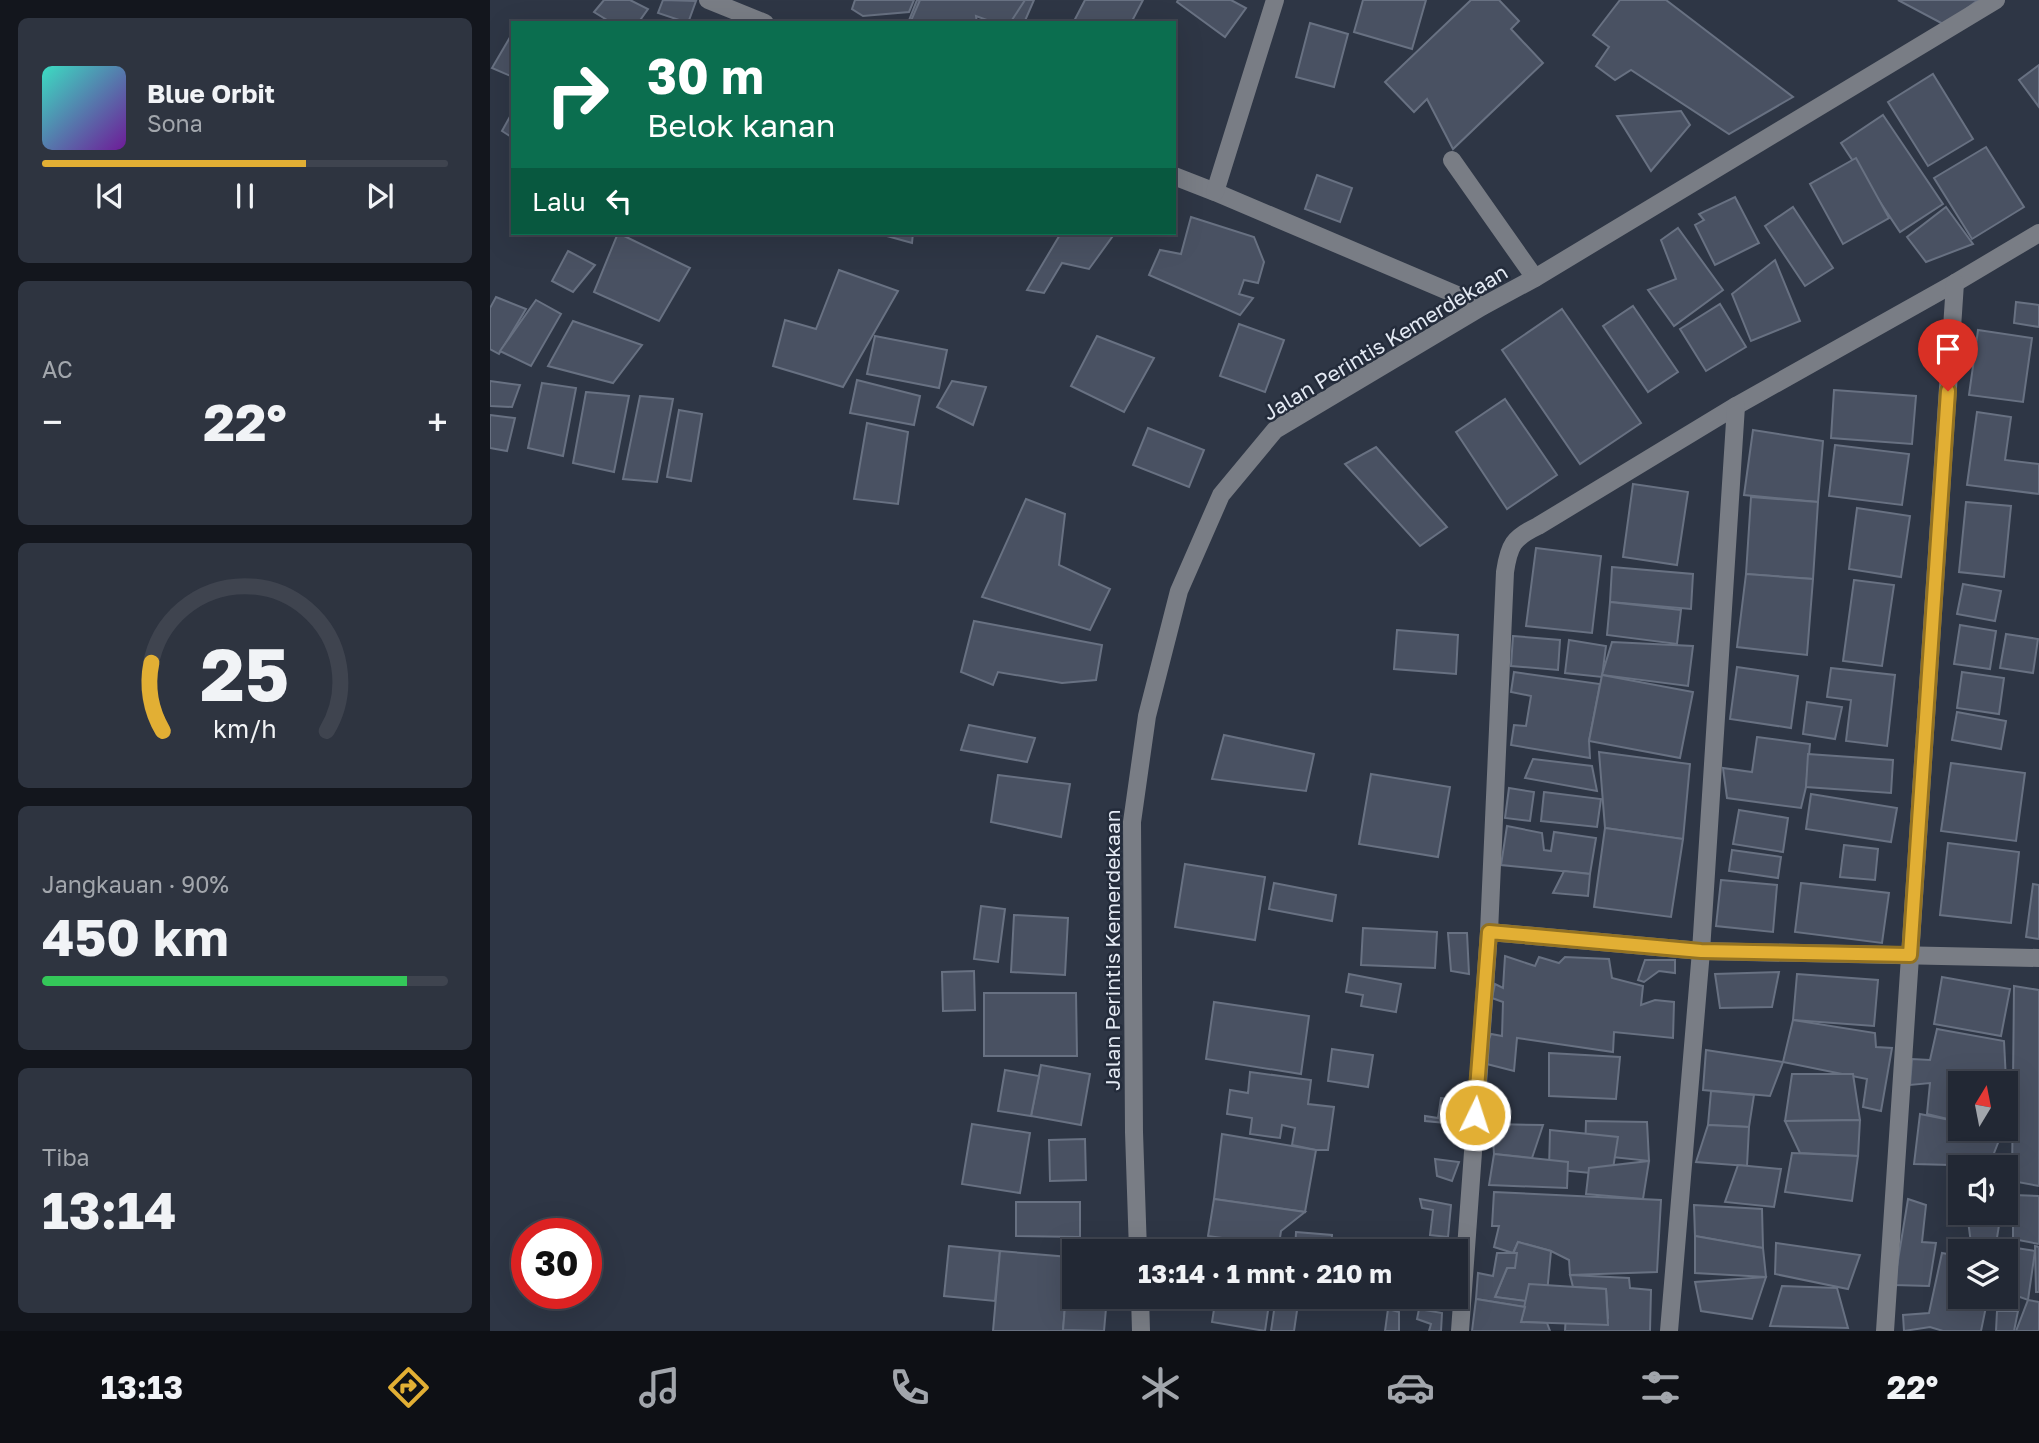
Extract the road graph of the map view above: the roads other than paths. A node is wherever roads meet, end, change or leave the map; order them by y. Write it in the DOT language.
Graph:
graph roads {
  1 [pos="708,0"];
  2 [pos="1275,0"];
  3 [pos="1996,0"];
  4 [pos="760,21"];
  5 [pos="1452,160"];
  6 [pos="1176,177"];
  7 [pos="1215,191"];
  8 [pos="2039,233"];
  9 [pos="1535,278"];
  10 [pos="1955,284"];
  11 [pos="1483,306"];
  12 [pos="1736,405"];
  13 [pos="1489,932"];
  14 [pos="1701,951"];
  15 [pos="1910,955"];
  16 [pos="2039,958"];
  17 [pos="1138,1239"];
  18 [pos="1140,1309"];
  19 [pos="1141,1331"];
  20 [pos="1460,1331"];
  21 [pos="1669,1331"];
  22 [pos="1885,1331"];
  1 -- 4 [label="street"];
  2 -- 7 [label="street"];
  3 -- 9 [label="street, Jalan Perintis Kemerdekaan"];
  5 -- 9 [label="street"];
  6 -- 7 [label="street"];
  7 -- 11 [label="street"];
  8 -- 10 [label="street"];
  9 -- 11 [label="street, Jalan Perintis Kemerdekaan"];
  10 -- 12 [label="street"];
  10 -- 15 [label="street"];
  11 -- 17 [label="street, Jalan Perintis Kemerdekaan"];
  12 -- 13 [label="street"];
  12 -- 14 [label="street"];
  13 -- 14 [label="street"];
  13 -- 20 [label="street"];
  14 -- 15 [label="street"];
  14 -- 21 [label="street"];
  15 -- 16 [label="street"];
  15 -- 22 [label="street"];
  18 -- 19 [label="street"];
}
